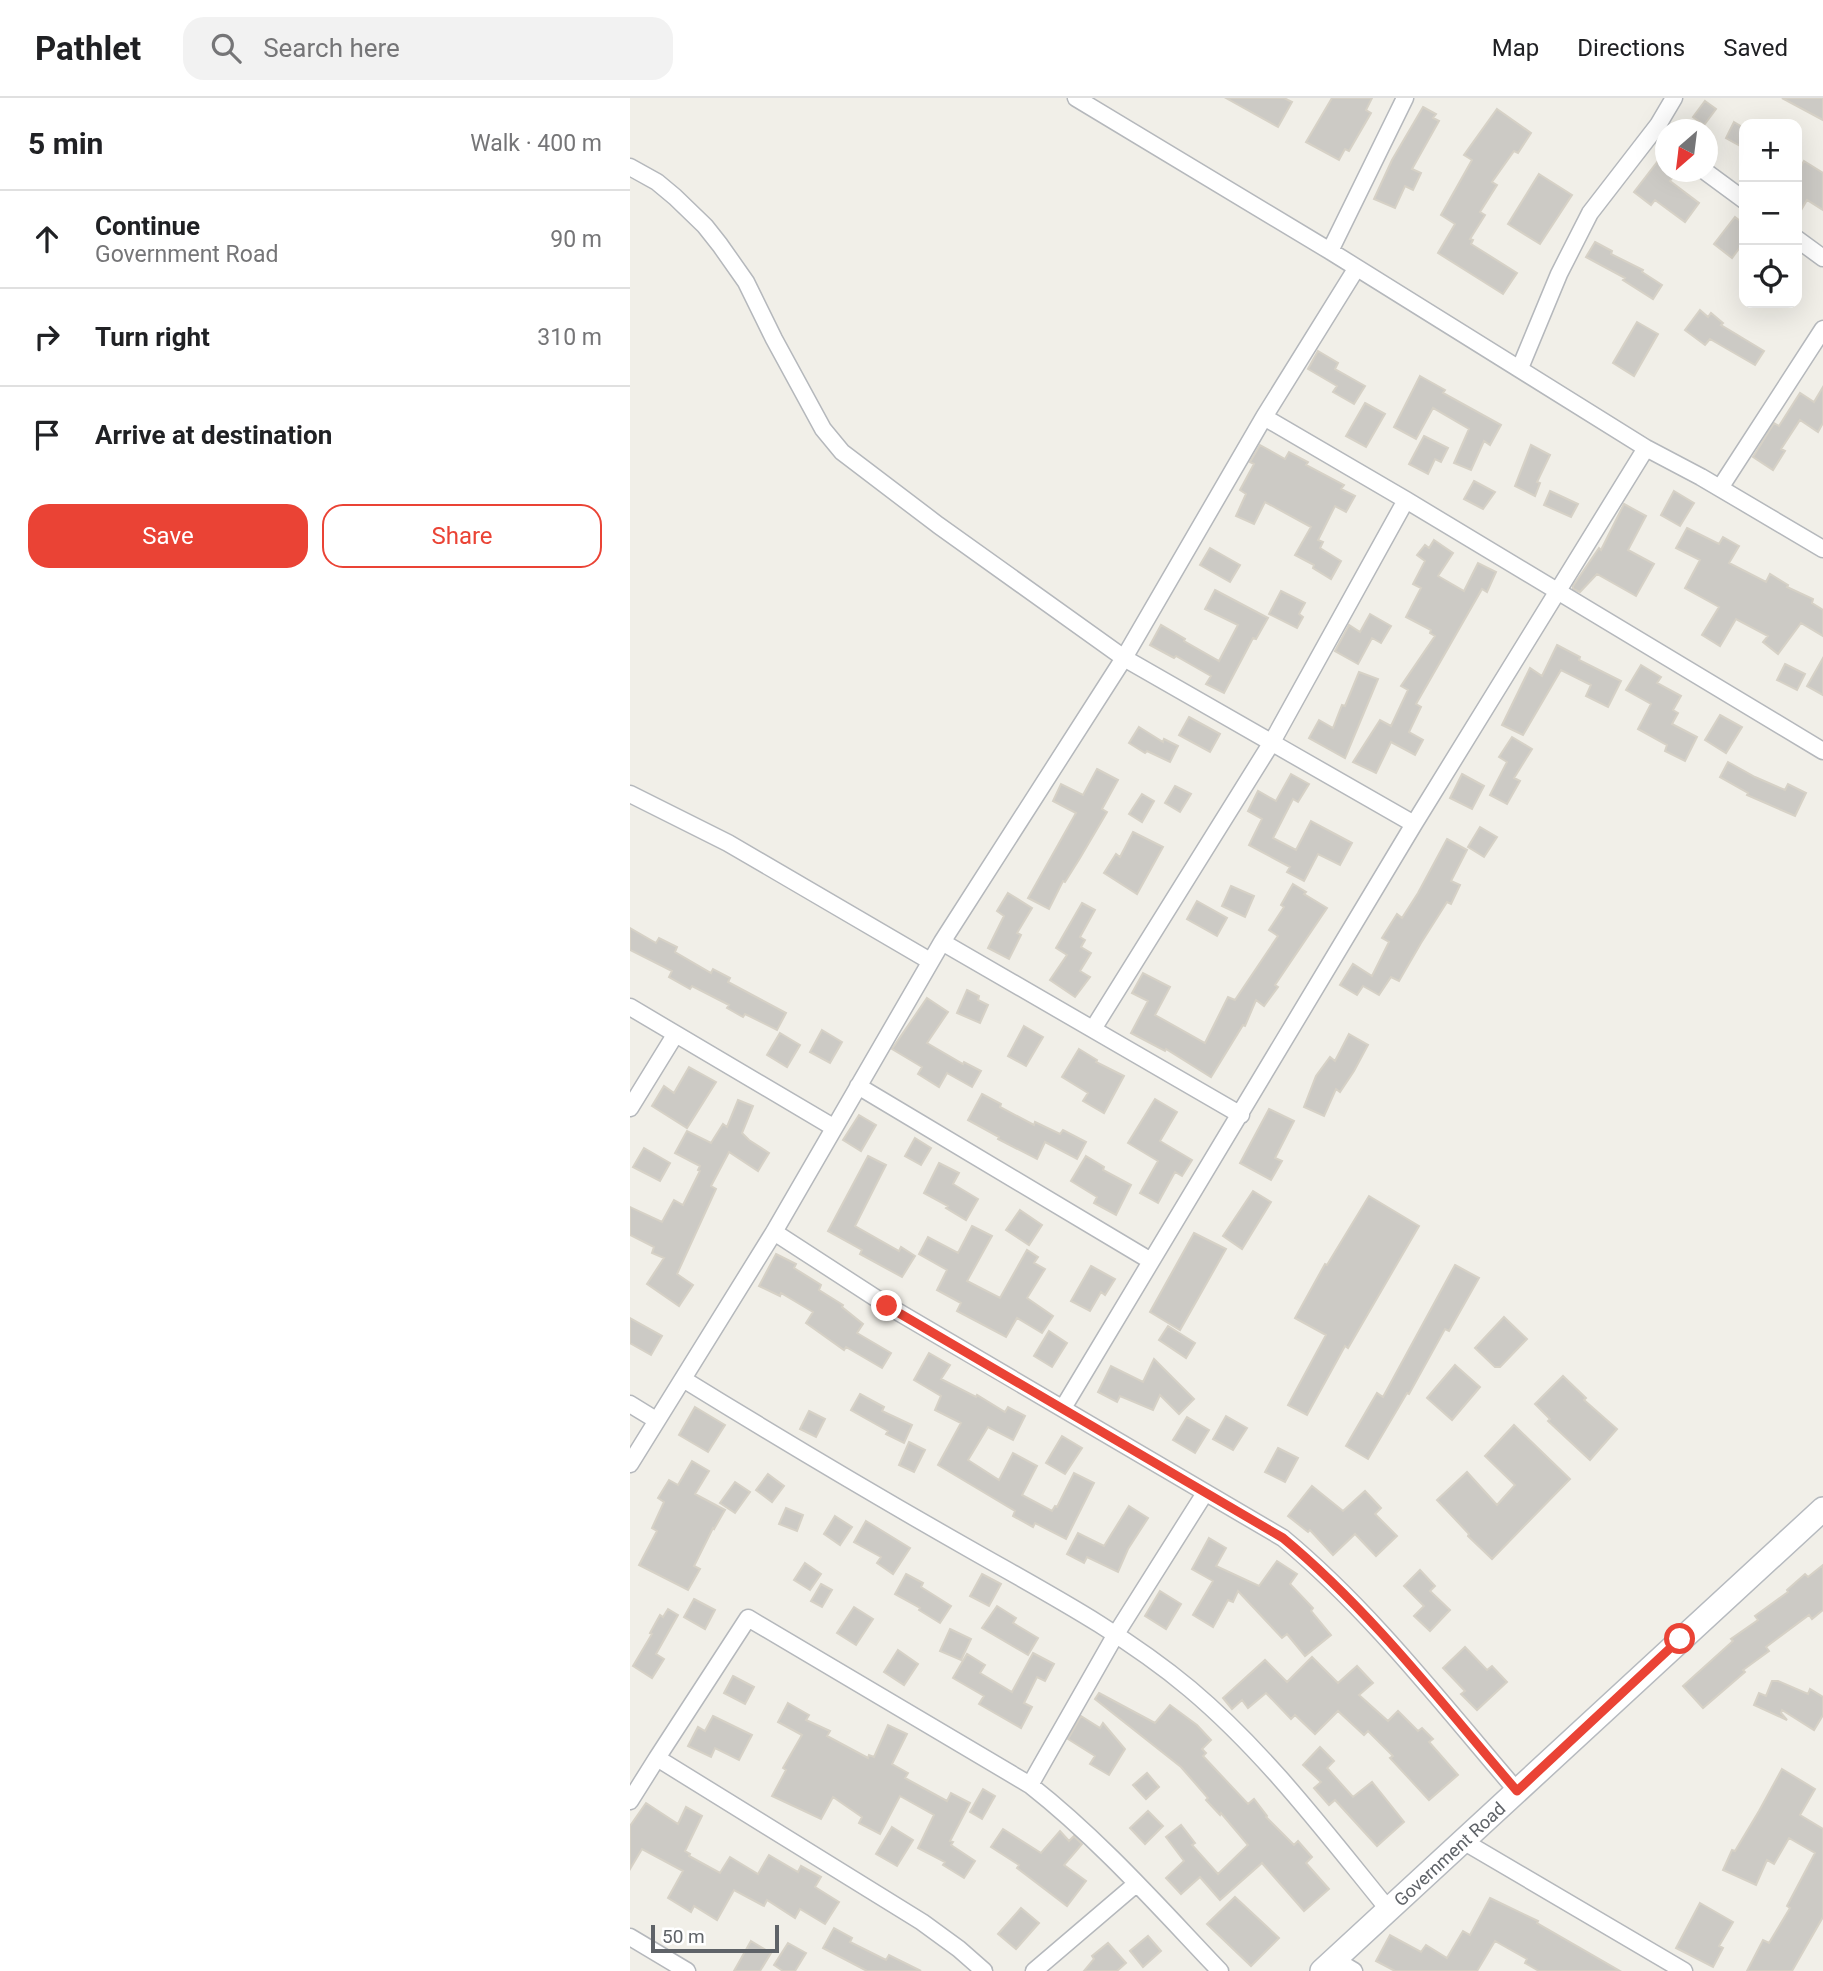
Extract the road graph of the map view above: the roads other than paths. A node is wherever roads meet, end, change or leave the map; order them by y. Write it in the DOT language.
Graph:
graph roads {
  1 [pos="1405,98"];
  2 [pos="1674,98"];
  3 [pos="1080,99"];
  4 [pos="1666,119"];
  5 [pos="1655,141"];
  6 [pos="630,167"];
  7 [pos="1718,181"];
  8 [pos="1739,196"];
  9 [pos="1802,243"];
  10 [pos="1330,251"];
  11 [pos="1823,258"];
  12 [pos="1356,269"];
  13 [pos="1823,329"];
  14 [pos="1520,368"];
  15 [pos="1264,418"];
  16 [pos="1646,448"];
  17 [pos="1720,488"];
  18 [pos="1406,500"];
  19 [pos="1823,549"];
  20 [pos="1557,590"];
  21 [pos="1124,658"];
  22 [pos="1272,742"];
  23 [pos="1823,751"];
  24 [pos="630,794"];
  25 [pos="1414,824"];
  26 [pos="942,942"];
  27 [pos="930,961"];
  28 [pos="630,1007"];
  29 [pos="1093,1029"];
  30 [pos="675,1035"];
  31 [pos="858,1086"];
  32 [pos="630,1108"];
  33 [pos="1241,1115"];
  34 [pos="833,1127"];
  35 [pos="774,1232"];
  36 [pos="1151,1261"];
  37 [pos="684,1379"];
  38 [pos="630,1404"];
  39 [pos="1063,1408"];
  40 [pos="656,1420"];
  41 [pos="630,1464"];
  42 [pos="1205,1493"];
  43 [pos="1823,1509"];
  44 [pos="1116,1634"];
  45 [pos="657,1758"];
  46 [pos="1030,1785"];
  47 [pos="1517,1791"];
  48 [pos="630,1801"];
  49 [pos="1463,1841"];
  50 [pos="1136,1884"];
  51 [pos="1388,1909"];
  52 [pos="630,1937"];
  53 [pos="1328,1965"];
  54 [pos="687,1971"];
  55 [pos="984,1971"];
  56 [pos="1034,1971"];
  57 [pos="1220,1971"];
  58 [pos="1354,1971"];
  59 [pos="1684,1971"];
  1 -- 10 [label="street"];
  2 -- 4 [label="street"];
  3 -- 10 [label="street"];
  5 -- 14 [label="street"];
  6 -- 21 [label="street"];
  7 -- 8 [label="street"];
  9 -- 11 [label="street"];
  10 -- 12 [label="street"];
  12 -- 14 [label="street"];
  12 -- 15 [label="street"];
  13 -- 17 [label="street"];
  14 -- 16 [label="street"];
  15 -- 18 [label="street"];
  15 -- 21 [label="street"];
  16 -- 17 [label="street"];
  16 -- 20 [label="street"];
  17 -- 19 [label="street"];
  18 -- 20 [label="street"];
  18 -- 22 [label="street"];
  20 -- 23 [label="street"];
  20 -- 25 [label="street"];
  21 -- 22 [label="street"];
  21 -- 26 [label="street"];
  22 -- 25 [label="street"];
  22 -- 29 [label="street"];
  24 -- 27 [label="street"];
  25 -- 33 [label="street"];
  26 -- 27 [label="street"];
  26 -- 29 [label="street"];
  27 -- 31 [label="street"];
  28 -- 30 [label="street"];
  29 -- 33 [label="street"];
  30 -- 32 [label="street"];
  30 -- 34 [label="street"];
  31 -- 34 [label="street"];
  31 -- 36 [label="street"];
  33 -- 36 [label="street"];
  34 -- 35 [label="street"];
  35 -- 37 [label="street"];
  35 -- 39 [label="street"];
  36 -- 39 [label="street"];
  37 -- 40 [label="street"];
  37 -- 44 [label="street"];
  38 -- 40 [label="street"];
  39 -- 42 [label="street"];
  40 -- 41 [label="street"];
  42 -- 44 [label="street"];
  42 -- 47 [label="street"];
  43 -- 47 [label="street, Government Road"];
  44 -- 46 [label="street"];
  44 -- 51 [label="street"];
  45 -- 46 [label="street"];
  45 -- 48 [label="street"];
  45 -- 55 [label="street"];
  46 -- 50 [label="street"];
  47 -- 49 [label="street, Government Road"];
  49 -- 51 [label="street, Government Road"];
  49 -- 59 [label="street"];
  50 -- 56 [label="street"];
  50 -- 57 [label="street"];
  51 -- 53 [label="street, Government Road"];
  52 -- 54 [label="street"];
  53 -- 58 [label="street"];
}
